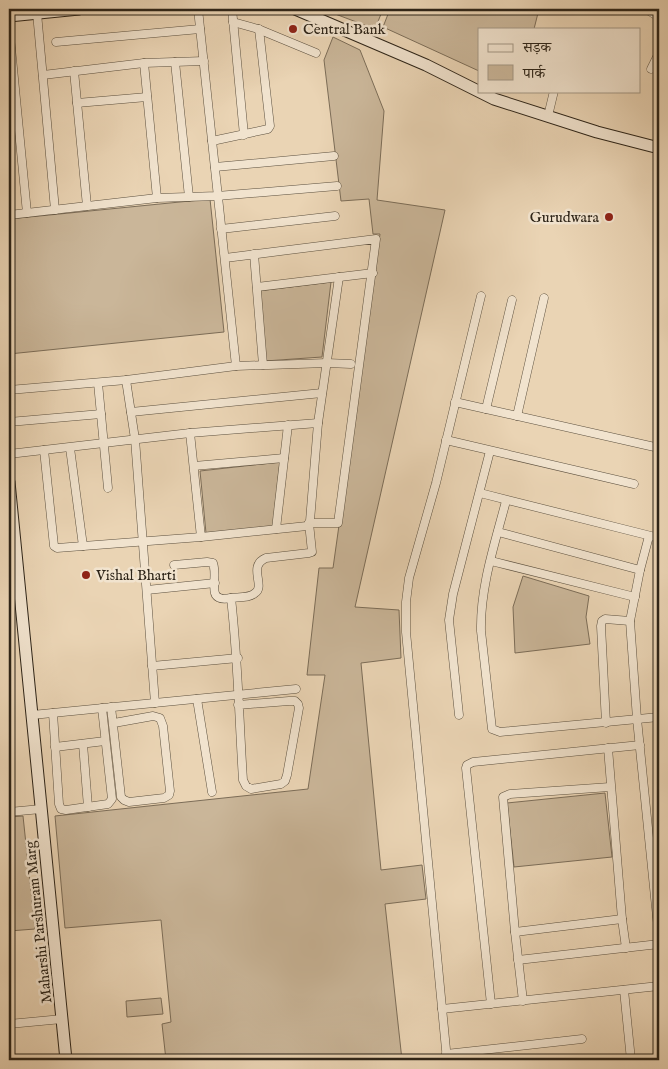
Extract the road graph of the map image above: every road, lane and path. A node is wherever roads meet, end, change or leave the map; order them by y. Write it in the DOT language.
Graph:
graph roads {
  1 [pos="79,9"];
  2 [pos="198,9"];
  3 [pos="232,9"];
  4 [pos="295,9"];
  5 [pos="646,9"];
  6 [pos="310,12"];
  7 [pos="38,13"];
  8 [pos="9,16"];
  9 [pos="659,17"];
  10 [pos="233,22"];
  11 [pos="9,27"];
  12 [pos="200,29"];
  13 [pos="259,29"];
  14 [pos="659,32"];
  15 [pos="659,41"];
  16 [pos="56,42"];
  17 [pos="316,53"];
  18 [pos="659,53"];
  19 [pos="204,61"];
  20 [pos="175,62"];
  21 [pos="144,63"];
  22 [pos="651,69"];
  23 [pos="74,71"];
  24 [pos="43,75"];
  25 [pos="478,91"];
  26 [pos="480,92"];
  27 [pos="554,92"];
  28 [pos="147,97"];
  29 [pos="77,103"];
  30 [pos="548,116"];
  31 [pos="244,135"];
  32 [pos="212,140"];
  33 [pos="659,148"];
  34 [pos="334,156"];
  35 [pos="215,167"];
  36 [pos="337,186"];
  37 [pos="218,196"];
  38 [pos="189,197"];
  39 [pos="157,198"];
  40 [pos="87,206"];
  41 [pos="55,210"];
  42 [pos="28,213"];
  43 [pos="9,215"];
  44 [pos="335,216"];
  45 [pos="221,229"];
  46 [pos="254,254"];
  47 [pos="225,258"];
  48 [pos="373,273"];
  49 [pos="340,277"];
  50 [pos="256,288"];
  51 [pos="481,296"];
  52 [pos="544,298"];
  53 [pos="512,300"];
  54 [pos="327,363"];
  55 [pos="351,364"];
  56 [pos="264,365"];
  57 [pos="236,366"];
  58 [pos="126,380"];
  59 [pos="98,382"];
  60 [pos="9,390"];
  61 [pos="322,393"];
  62 [pos="455,402"];
  63 [pos="486,409"];
  64 [pos="131,412"];
  65 [pos="101,414"];
  66 [pos="517,416"];
  67 [pos="9,422"];
  68 [pos="318,423"];
  69 [pos="288,425"];
  70 [pos="190,433"];
  71 [pos="135,439"];
  72 [pos="446,440"];
  73 [pos="104,443"];
  74 [pos="70,448"];
  75 [pos="659,448"];
  76 [pos="44,450"];
  77 [pos="490,451"];
  78 [pos="9,454"];
  79 [pos="284,458"];
  80 [pos="194,466"];
  81 [pos="9,482"];
  82 [pos="634,484"];
  83 [pos="108,488"];
  84 [pos="480,493"];
  85 [pos="506,500"];
  86 [pos="309,523"];
  87 [pos="276,529"];
  88 [pos="498,532"];
  89 [pos="649,536"];
  90 [pos="201,537"];
  91 [pos="659,538"];
  92 [pos="143,542"];
  93 [pos="83,546"];
  94 [pos="491,562"];
  95 [pos="174,565"];
  96 [pos="640,570"];
  97 [pos="215,583"];
  98 [pos="147,590"];
  99 [pos="634,597"];
  100 [pos="231,598"];
  101 [pos="630,621"];
  102 [pos="238,658"];
  103 [pos="152,666"];
  104 [pos="296,689"];
  105 [pos="238,694"];
  106 [pos="197,699"];
  107 [pos="155,703"];
  108 [pos="238,705"];
  109 [pos="111,707"];
  110 [pos="102,708"];
  111 [pos="53,713"];
  112 [pos="32,715"];
  113 [pos="459,715"];
  114 [pos="659,717"];
  115 [pos="637,720"];
  116 [pos="114,723"];
  117 [pos="606,723"];
  118 [pos="105,742"];
  119 [pos="83,744"];
  120 [pos="640,745"];
  121 [pos="55,747"];
  122 [pos="608,748"];
  123 [pos="610,787"];
  124 [pos="212,792"];
  125 [pos="88,807"];
  126 [pos="41,809"];
  127 [pos="9,812"];
  128 [pos="622,919"];
  129 [pos="515,932"];
  130 [pos="659,936"];
  131 [pos="659,944"];
  132 [pos="626,948"];
  133 [pos="518,960"];
  134 [pos="659,986"];
  135 [pos="624,990"];
  136 [pos="523,1002"];
  137 [pos="491,1004"];
  138 [pos="442,1009"];
  139 [pos="62,1019"];
  140 [pos="9,1024"];
  141 [pos="582,1039"];
  142 [pos="447,1057"];
  143 [pos="66,1060"];
  144 [pos="630,1060"];
  1 -- 7 [label="street"];
  2 -- 12 [label="street"];
  3 -- 10 [label="street"];
  4 -- 6 [label="street"];
  5 -- 9 [label="street"];
  6 -- 25 [label="street"];
  7 -- 8 [label="street"];
  7 -- 24 [label="street"];
  10 -- 13 [label="street"];
  10 -- 31 [label="street"];
  11 -- 42 [label="street"];
  12 -- 16 [label="street"];
  12 -- 19 [label="street"];
  13 -- 17 [label="street"];
  13 -- 31 [label="street"];
  14 -- 15 [label="street"];
  18 -- 22 [label="street"];
  19 -- 20 [label="street"];
  19 -- 32 [label="street"];
  20 -- 21 [label="street"];
  20 -- 38 [label="street"];
  21 -- 23 [label="street"];
  21 -- 28 [label="street"];
  23 -- 24 [label="street"];
  23 -- 29 [label="street"];
  24 -- 41 [label="street"];
  26 -- 30 [label="street"];
  27 -- 30 [label="street"];
  28 -- 29 [label="street"];
  28 -- 39 [label="street"];
  29 -- 40 [label="street"];
  30 -- 33 [label="street"];
  31 -- 32 [label="street"];
  32 -- 35 [label="street"];
  34 -- 35 [label="street"];
  35 -- 37 [label="street"];
  36 -- 37 [label="street"];
  37 -- 38 [label="street"];
  37 -- 45 [label="street"];
  38 -- 39 [label="street"];
  39 -- 40 [label="street"];
  40 -- 41 [label="street"];
  41 -- 42 [label="street"];
  42 -- 43 [label="street"];
  44 -- 45 [label="street"];
  45 -- 47 [label="street"];
  46 -- 47 [label="street"];
  46 -- 48 [label="street"];
  46 -- 50 [label="street"];
  47 -- 57 [label="street"];
  48 -- 49 [label="street"];
  48 -- 86 [label="street"];
  49 -- 50 [label="street"];
  49 -- 54 [label="street"];
  50 -- 56 [label="street"];
  51 -- 62 [label="street"];
  52 -- 66 [label="street"];
  53 -- 63 [label="street"];
  54 -- 55 [label="street"];
  54 -- 56 [label="street"];
  54 -- 61 [label="street"];
  56 -- 57 [label="street"];
  57 -- 58 [label="street"];
  58 -- 59 [label="street"];
  58 -- 64 [label="street"];
  59 -- 60 [label="street"];
  59 -- 65 [label="street"];
  61 -- 64 [label="street"];
  61 -- 68 [label="street"];
  62 -- 63 [label="street"];
  62 -- 72 [label="street"];
  63 -- 66 [label="street"];
  64 -- 71 [label="street"];
  65 -- 67 [label="street"];
  65 -- 73 [label="street"];
  66 -- 75 [label="street"];
  68 -- 69 [label="street"];
  68 -- 86 [label="street"];
  69 -- 70 [label="street"];
  69 -- 79 [label="street"];
  70 -- 71 [label="street"];
  70 -- 80 [label="street"];
  71 -- 73 [label="street"];
  71 -- 92 [label="street"];
  72 -- 77 [label="street"];
  72 -- 138 [label="street"];
  73 -- 74 [label="street"];
  73 -- 83 [label="street"];
  74 -- 76 [label="street"];
  74 -- 93 [label="street"];
  76 -- 78 [label="street"];
  76 -- 93 [label="street"];
  77 -- 82 [label="street"];
  77 -- 84 [label="street"];
  79 -- 80 [label="street"];
  79 -- 87 [label="street"];
  80 -- 90 [label="street"];
  81 -- 112 [label="street, Maharshi Parshuram Marg"];
  84 -- 85 [label="street"];
  84 -- 113 [label="street"];
  85 -- 88 [label="street"];
  85 -- 89 [label="street"];
  86 -- 87 [label="street"];
  86 -- 100 [label="street"];
  87 -- 90 [label="street"];
  88 -- 94 [label="street"];
  88 -- 96 [label="street"];
  89 -- 91 [label="street"];
  89 -- 96 [label="street"];
  90 -- 92 [label="street"];
  92 -- 93 [label="street"];
  92 -- 98 [label="street"];
  94 -- 99 [label="street"];
  94 -- 117 [label="street"];
  95 -- 97 [label="street"];
  96 -- 99 [label="street"];
  97 -- 98 [label="street"];
  97 -- 100 [label="street"];
  98 -- 103 [label="street"];
  99 -- 101 [label="street"];
  100 -- 102 [label="street"];
  101 -- 115 [label="street"];
  101 -- 117 [label="street"];
  102 -- 103 [label="street"];
  102 -- 105 [label="street"];
  103 -- 107 [label="street"];
  104 -- 105 [label="street"];
  105 -- 106 [label="street"];
  105 -- 108 [label="street"];
  106 -- 107 [label="street"];
  106 -- 124 [label="street"];
  107 -- 109 [label="street"];
  108 -- 108 [label="street"];
  109 -- 110 [label="street"];
  109 -- 116 [label="street"];
  110 -- 111 [label="street"];
  110 -- 118 [label="street"];
  111 -- 112 [label="street"];
  111 -- 121 [label="street"];
  112 -- 126 [label="street, Maharshi Parshuram Marg"];
  114 -- 115 [label="street"];
  115 -- 117 [label="street"];
  115 -- 120 [label="street"];
  116 -- 116 [label="street"];
  118 -- 119 [label="street"];
  118 -- 125 [label="street"];
  119 -- 121 [label="street"];
  119 -- 125 [label="street"];
  120 -- 122 [label="street"];
  120 -- 130 [label="street"];
  121 -- 125 [label="street"];
  122 -- 123 [label="street"];
  122 -- 137 [label="street"];
  123 -- 128 [label="street"];
  123 -- 129 [label="street"];
  126 -- 127 [label="street"];
  126 -- 139 [label="street, Maharshi Parshuram Marg"];
  128 -- 129 [label="street"];
  128 -- 132 [label="street"];
  129 -- 133 [label="street"];
  131 -- 132 [label="street"];
  132 -- 133 [label="street"];
  133 -- 136 [label="street"];
  134 -- 135 [label="street"];
  135 -- 136 [label="street"];
  135 -- 144 [label="street"];
  136 -- 137 [label="street"];
  137 -- 138 [label="street"];
  138 -- 142 [label="street"];
  139 -- 140 [label="street"];
  139 -- 143 [label="street, Maharshi Parshuram Marg"];
  141 -- 142 [label="street"];
}
